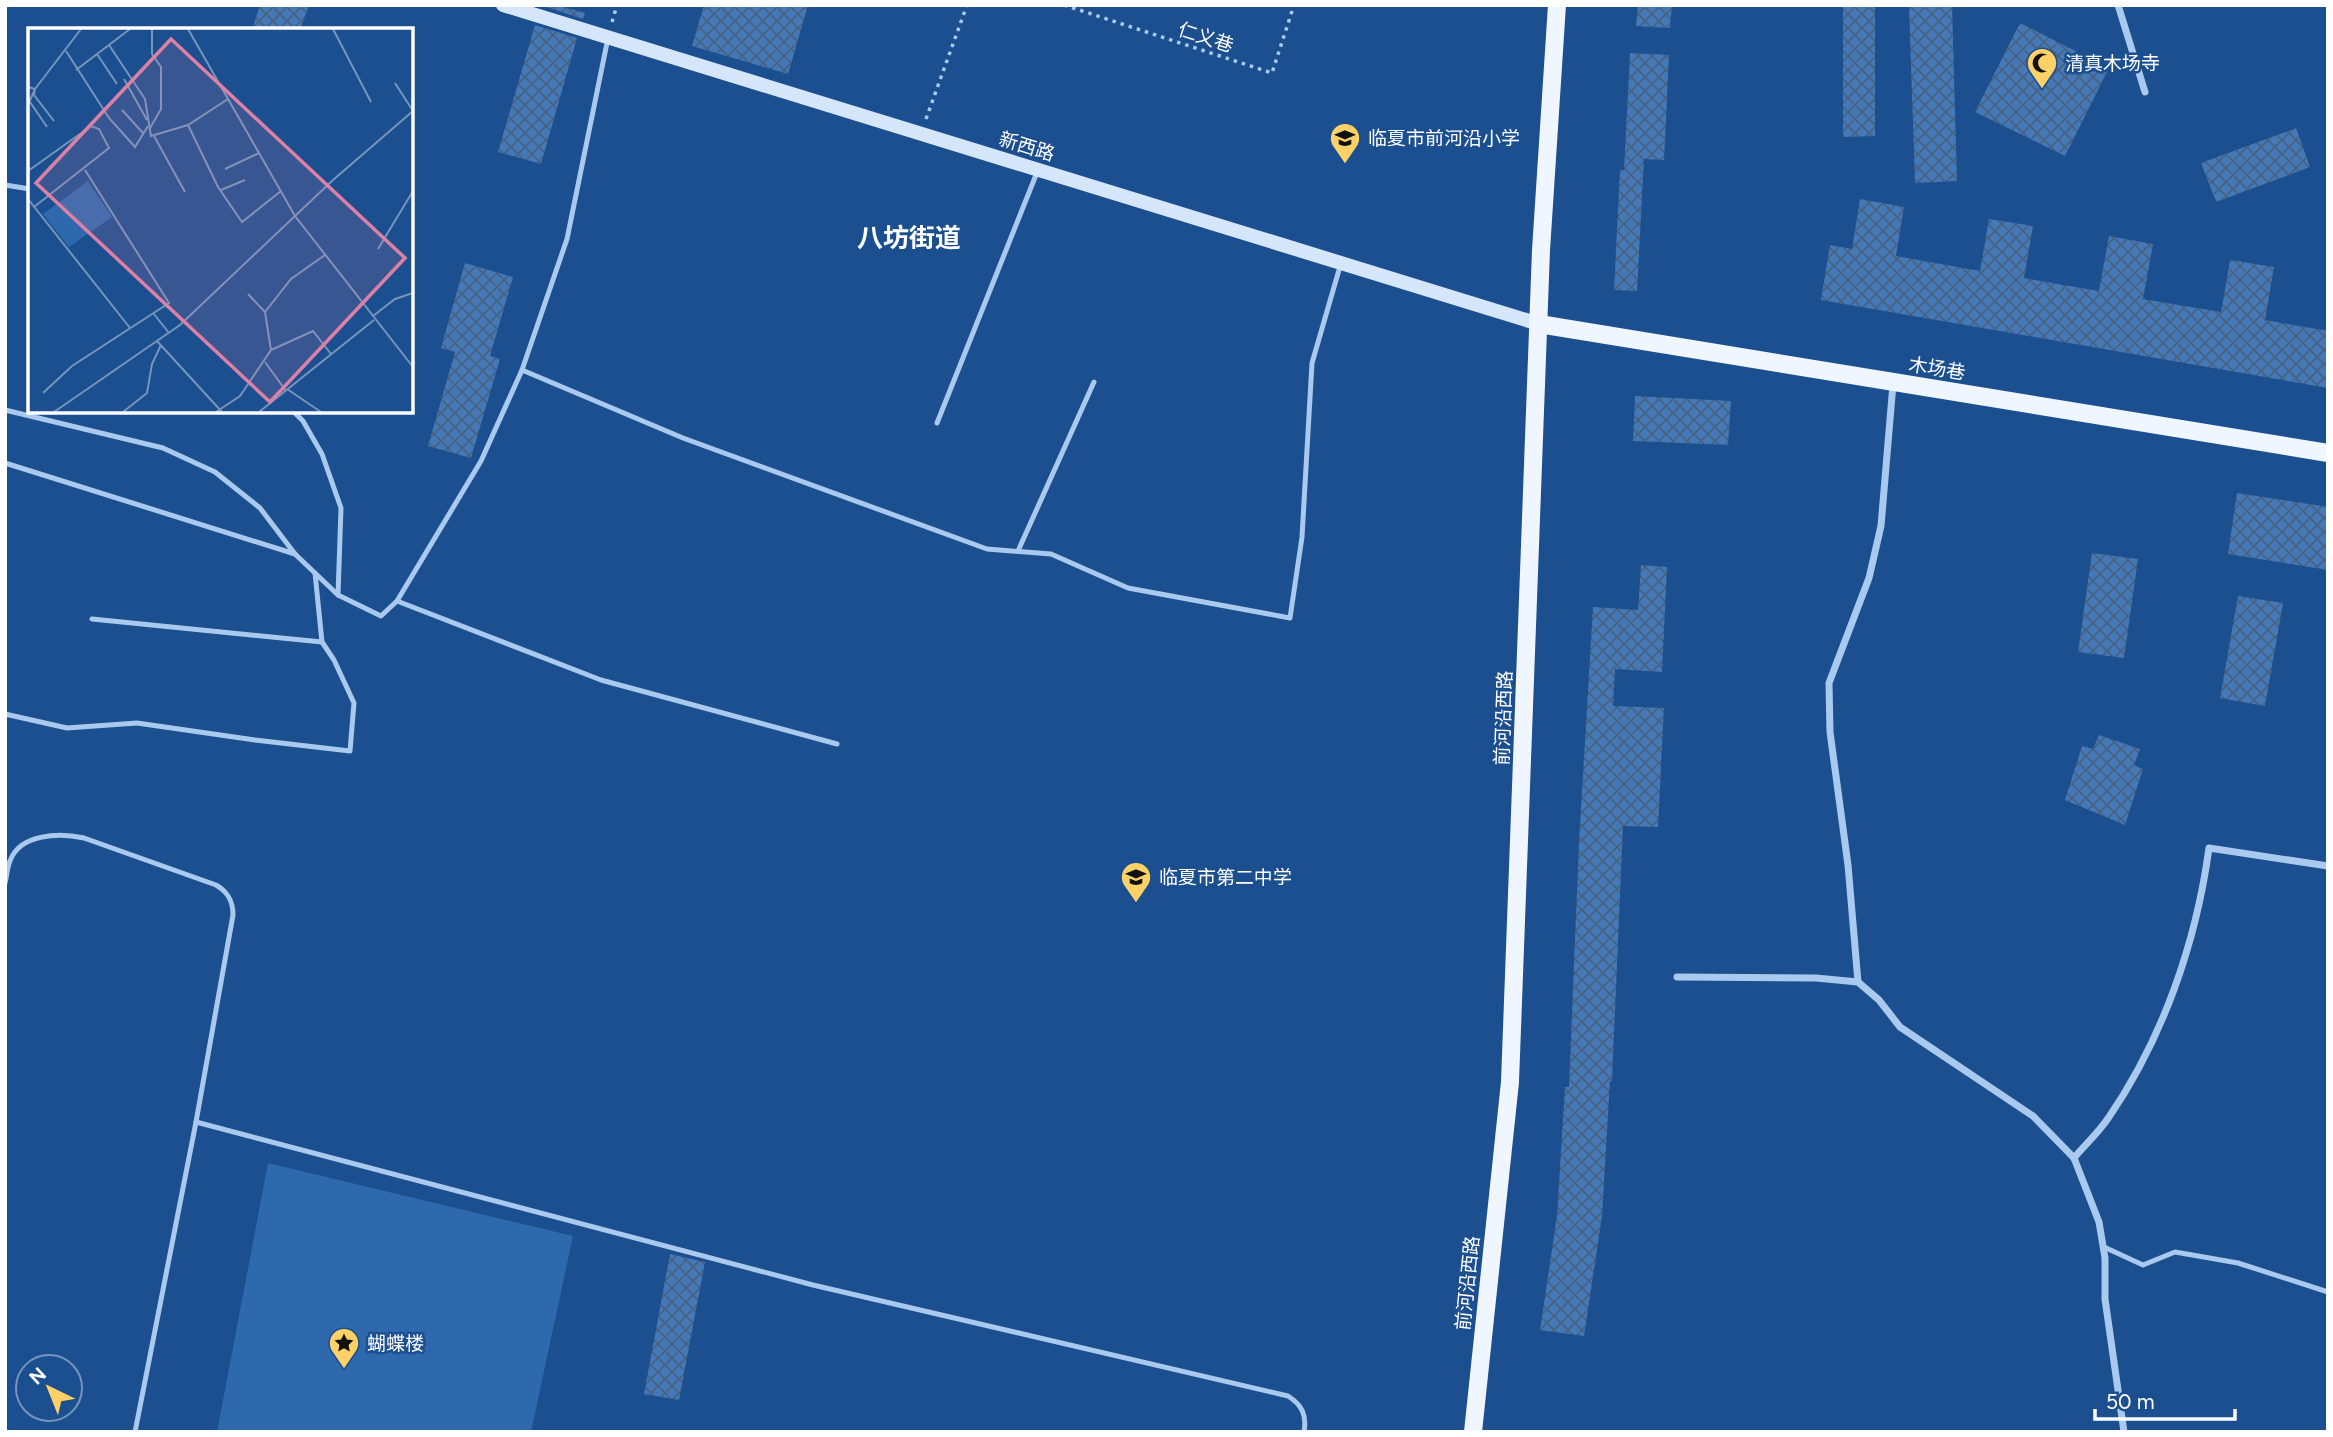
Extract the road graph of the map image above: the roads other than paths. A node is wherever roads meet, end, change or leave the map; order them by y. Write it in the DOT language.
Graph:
graph roads {
  1 [pos="503,5"];
  2 [pos="1557,5"];
  3 [pos="2118,5"];
  4 [pos="608,38"];
  5 [pos="2145,93"];
  6 [pos="1038,170"];
  7 [pos="5,186"];
  8 [pos="28,189"];
  9 [pos="1341,263"];
  10 [pos="1539,324"];
  11 [pos="522,370"];
  12 [pos="1094,382"];
  13 [pos="1894,382"];
  14 [pos="5,410"];
  15 [pos="295,413"];
  16 [pos="937,423"];
  17 [pos="2328,453"];
  18 [pos="5,463"];
  19 [pos="1018,551"];
  20 [pos="295,554"];
  21 [pos="315,573"];
  22 [pos="338,595"];
  23 [pos="397,601"];
  24 [pos="92,619"];
  25 [pos="321,642"];
  26 [pos="5,715"];
  27 [pos="837,744"];
  28 [pos="2328,866"];
  29 [pos="5,883"];
  30 [pos="1677,977"];
  31 [pos="1858,982"];
  32 [pos="196,1122"];
  33 [pos="2074,1158"];
  34 [pos="2104,1247"];
  35 [pos="2328,1292"];
  36 [pos="135,1432"];
  37 [pos="1304,1432"];
  38 [pos="1472,1432"];
  39 [pos="2123,1432"];
  1 -- 4 [label="main road, 新西路"];
  2 -- 10 [label="main road, 前河沿西路"];
  3 -- 5 [label="street"];
  4 -- 6 [label="main road, 新西路"];
  4 -- 11 [label="lane"];
  6 -- 9 [label="main road, 新西路"];
  6 -- 16 [label="lane"];
  7 -- 8 [label="lane"];
  9 -- 10 [label="main road, 新西路"];
  9 -- 19 [label="lane"];
  10 -- 13 [label="main road, 木场巷"];
  10 -- 38 [label="main road, 前河沿西路"];
  11 -- 19 [label="lane"];
  11 -- 23 [label="lane"];
  12 -- 19 [label="lane"];
  13 -- 17 [label="main road, 木场巷"];
  13 -- 31 [label="street"];
  14 -- 20 [label="lane"];
  15 -- 22 [label="lane"];
  18 -- 20 [label="lane"];
  20 -- 21 [label="lane"];
  21 -- 22 [label="lane"];
  21 -- 25 [label="lane"];
  22 -- 23 [label="lane"];
  23 -- 27 [label="lane"];
  24 -- 25 [label="lane"];
  25 -- 26 [label="lane"];
  28 -- 33 [label="street"];
  29 -- 32 [label="lane"];
  30 -- 31 [label="street"];
  31 -- 33 [label="street"];
  32 -- 36 [label="lane"];
  32 -- 37 [label="lane"];
  33 -- 34 [label="street"];
  34 -- 35 [label="lane"];
  34 -- 39 [label="street"];
}
